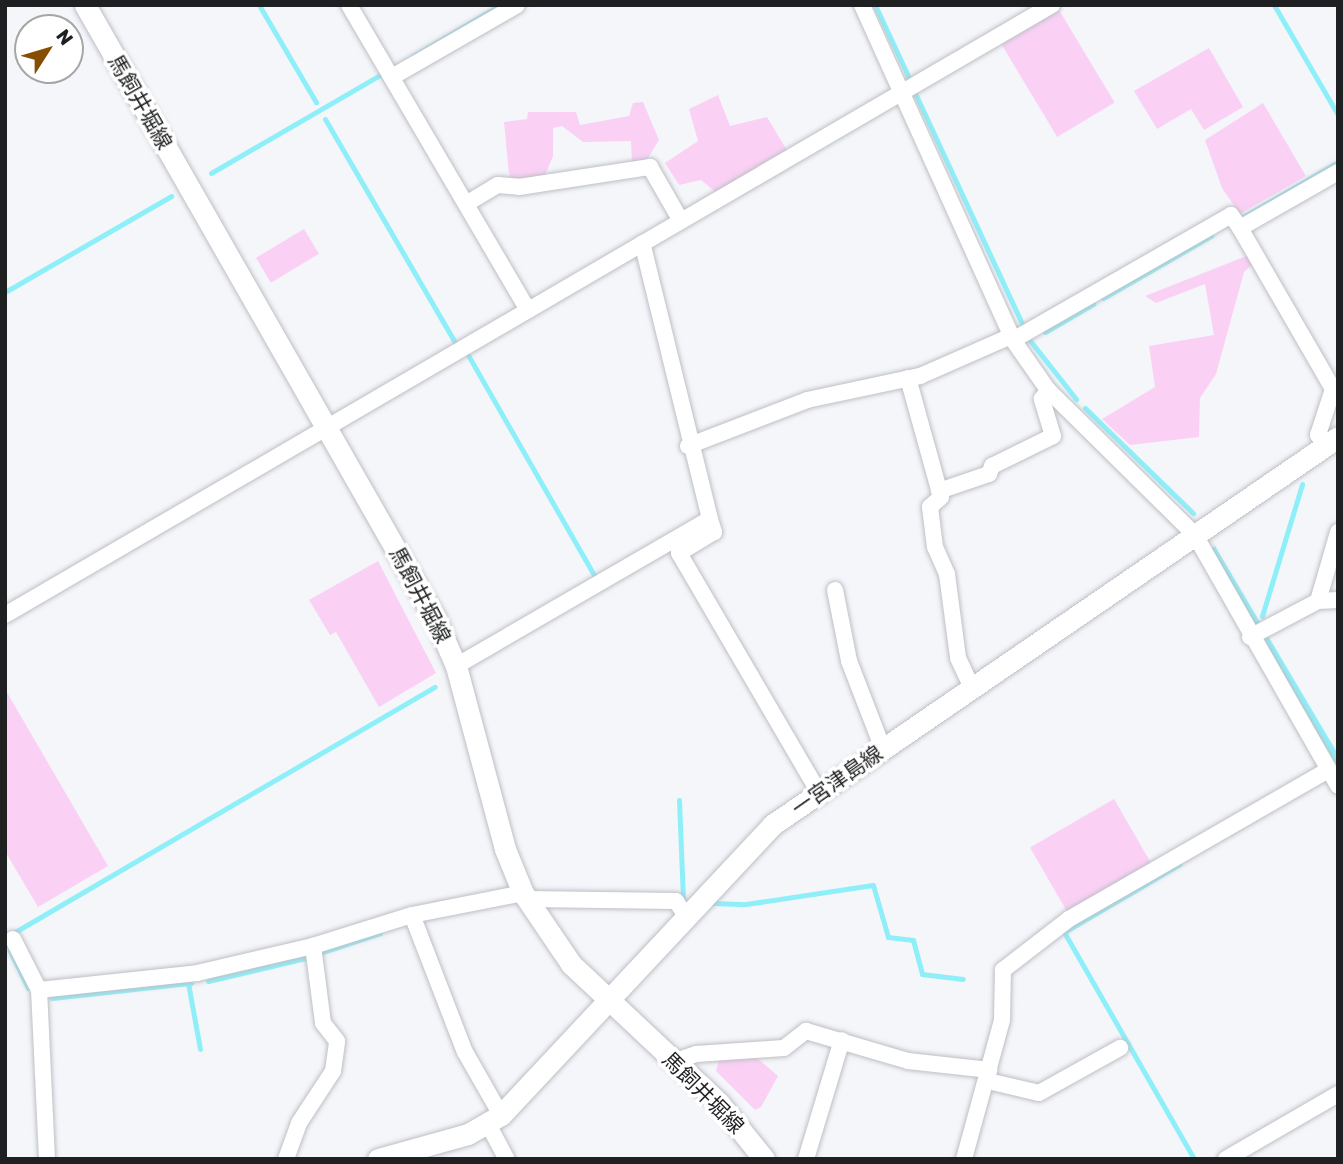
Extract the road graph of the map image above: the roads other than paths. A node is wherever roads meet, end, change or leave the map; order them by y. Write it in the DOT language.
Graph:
graph roads {
  1 [pos="85,5"];
  2 [pos="349,5"];
  3 [pos="517,5"];
  4 [pos="862,5"];
  5 [pos="1052,5"];
  6 [pos="392,78"];
  7 [pos="901,92"];
  8 [pos="1338,172"];
  9 [pos="466,204"];
  10 [pos="681,221"];
  11 [pos="1240,229"];
  12 [pos="642,243"];
  13 [pos="528,310"];
  14 [pos="1012,338"];
  15 [pos="908,378"];
  16 [pos="1048,390"];
  17 [pos="326,428"];
  18 [pos="1332,442"];
  19 [pos="688,446"];
  20 [pos="939,491"];
  21 [pos="710,519"];
  22 [pos="1338,532"];
  23 [pos="1195,535"];
  24 [pos="835,590"];
  25 [pos="1338,600"];
  26 [pos="1318,601"];
  27 [pos="5,615"];
  28 [pos="1257,632"];
  29 [pos="456,666"];
  30 [pos="972,688"];
  31 [pos="883,749"];
  32 [pos="1328,770"];
  33 [pos="1338,786"];
  34 [pos="819,793"];
  35 [pos="524,896"];
  36 [pos="412,915"];
  37 [pos="685,915"];
  38 [pos="13,939"];
  39 [pos="313,946"];
  40 [pos="39,990"];
  41 [pos="608,1003"];
  42 [pos="842,1040"];
  43 [pos="1120,1048"];
  44 [pos="673,1062"];
  45 [pos="989,1076"];
  46 [pos="1338,1094"];
  47 [pos="494,1120"];
  48 [pos="47,1159"];
  49 [pos="286,1159"];
  50 [pos="377,1159"];
  51 [pos="507,1159"];
  52 [pos="764,1159"];
  53 [pos="806,1159"];
  54 [pos="964,1159"];
  55 [pos="1226,1159"];
  1 -- 17 [label="main road, 馬飼井堀線"];
  2 -- 6 [label="street"];
  3 -- 6 [label="street"];
  4 -- 7 [label="street"];
  5 -- 7 [label="street"];
  6 -- 9 [label="street"];
  7 -- 10 [label="street"];
  7 -- 14 [label="street"];
  8 -- 11 [label="street"];
  9 -- 10 [label="street"];
  9 -- 13 [label="street"];
  10 -- 12 [label="street"];
  11 -- 14 [label="street"];
  11 -- 18 [label="street"];
  12 -- 13 [label="street"];
  12 -- 19 [label="street"];
  13 -- 17 [label="street"];
  14 -- 15 [label="street"];
  14 -- 16 [label="street"];
  15 -- 19 [label="street"];
  15 -- 20 [label="street"];
  16 -- 20 [label="street"];
  16 -- 23 [label="street"];
  17 -- 27 [label="street"];
  17 -- 29 [label="main road, 馬飼井堀線"];
  18 -- 23 [label="main road, 一宮津島線"];
  19 -- 21 [label="street"];
  20 -- 30 [label="street"];
  21 -- 29 [label="street"];
  21 -- 34 [label="street"];
  22 -- 26 [label="street"];
  23 -- 28 [label="street"];
  23 -- 30 [label="main road, 一宮津島線"];
  24 -- 31 [label="street"];
  25 -- 26 [label="street"];
  26 -- 28 [label="street"];
  28 -- 32 [label="street"];
  29 -- 35 [label="main road, 馬飼井堀線"];
  30 -- 31 [label="main road, 一宮津島線"];
  31 -- 34 [label="main road, 一宮津島線"];
  32 -- 33 [label="street"];
  32 -- 45 [label="street"];
  34 -- 37 [label="main road, 一宮津島線"];
  35 -- 36 [label="street"];
  35 -- 37 [label="street"];
  35 -- 41 [label="main road, 馬飼井堀線"];
  36 -- 39 [label="street"];
  36 -- 47 [label="street"];
  37 -- 41 [label="main road, 一宮津島線"];
  38 -- 40 [label="street"];
  39 -- 40 [label="street"];
  39 -- 49 [label="street"];
  40 -- 48 [label="street"];
  41 -- 44 [label="main road, 馬飼井堀線"];
  41 -- 47 [label="main road, 一宮津島線"];
  42 -- 44 [label="street"];
  42 -- 45 [label="street"];
  42 -- 53 [label="street"];
  43 -- 45 [label="street"];
  44 -- 52 [label="main road, 馬飼井堀線"];
  45 -- 54 [label="street"];
  46 -- 55 [label="street"];
  47 -- 50 [label="main road, 一宮津島線"];
  47 -- 51 [label="street"];
}
